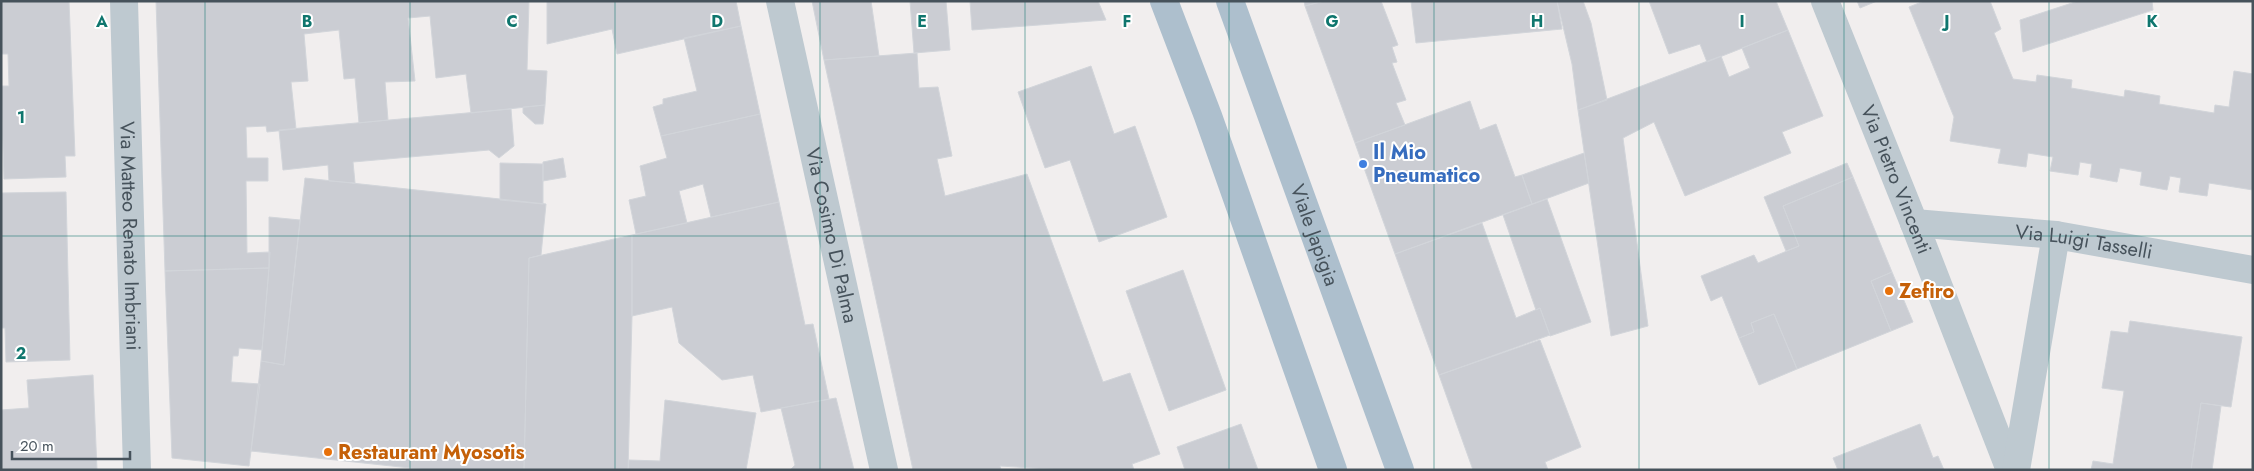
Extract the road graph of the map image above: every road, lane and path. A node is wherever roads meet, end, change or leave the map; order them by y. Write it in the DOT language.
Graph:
graph roads {
  1 [pos="124,1"];
  2 [pos="780,1"];
  3 [pos="1164,1"];
  4 [pos="1230,1"];
  5 [pos="1825,1"];
  6 [pos="1914,223"];
  7 [pos="2056,235"];
  8 [pos="2253,270"];
  9 [pos="137,470"];
  10 [pos="884,470"];
  11 [pos="1333,470"];
  12 [pos="1400,470"];
  13 [pos="2010,470"];
  14 [pos="2016,470"];
  1 -- 9 [label="street, Via Matteo Renato Imbriani"];
  2 -- 10 [label="street, Via Cosimo Di Palma"];
  3 -- 11 [label="main road"];
  4 -- 12 [label="main road, Viale Japigia"];
  5 -- 6 [label="street, Via Pietro Vincenti"];
  6 -- 7 [label="street, Via Luigi Tasselli"];
  6 -- 13 [label="street, Via Pietro Vincenti"];
  7 -- 8 [label="street, Via Luigi Tasselli"];
  7 -- 14 [label="street"];
}
